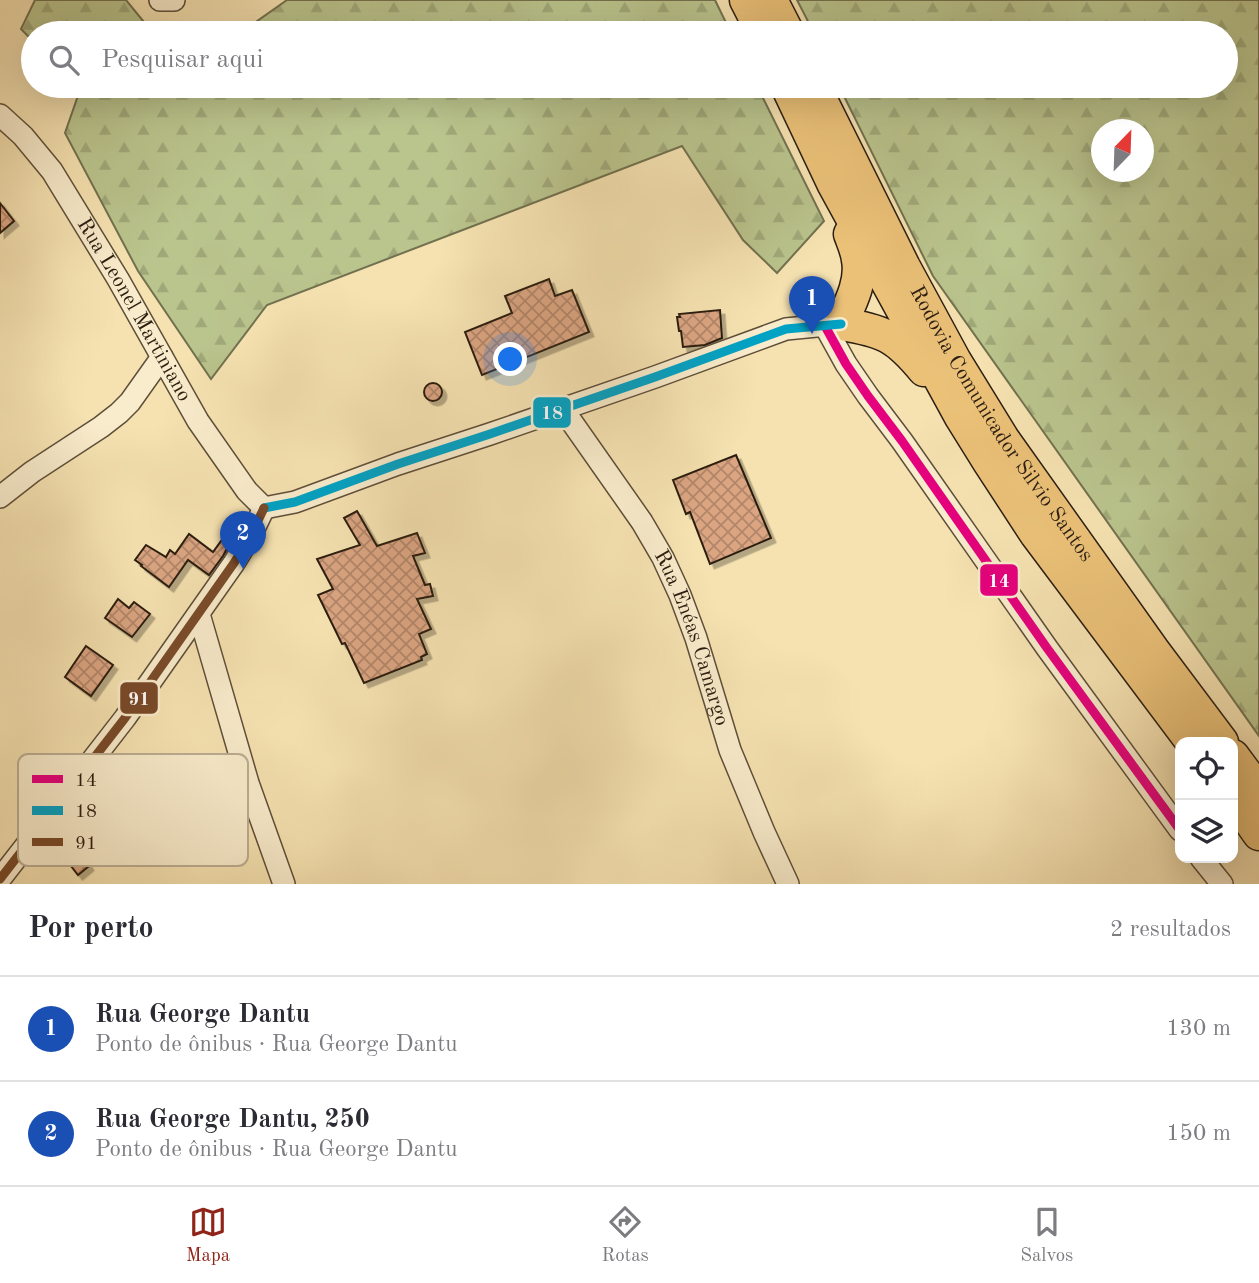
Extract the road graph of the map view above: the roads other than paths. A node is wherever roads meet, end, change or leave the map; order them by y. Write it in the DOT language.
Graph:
graph roads {
  1 [pos="160,0"];
  2 [pos="174,0"];
  3 [pos="746,0"];
  4 [pos="771,0"];
  5 [pos="757,21"];
  6 [pos="782,21"];
  7 [pos="793,98"];
  8 [pos="820,98"];
  9 [pos="0,115"];
  10 [pos="833,183"];
  11 [pos="833,325"];
  12 [pos="162,357"];
  13 [pos="562,408"];
  14 [pos="961,417"];
  15 [pos="0,497"];
  16 [pos="264,508"];
  17 [pos="199,614"];
  18 [pos="1188,737"];
  19 [pos="1218,737"];
  20 [pos="97,754"];
  21 [pos="240,754"];
  22 [pos="1238,763"];
  23 [pos="248,783"];
  24 [pos="1259,791"];
  25 [pos="1235,800"];
  26 [pos="1175,823"];
  27 [pos="1259,834"];
  28 [pos="18,856"];
  29 [pos="1205,863"];
  30 [pos="0,879"];
  31 [pos="786,883"];
  32 [pos="284,884"];
  33 [pos="1222,884"];
  1 -- 2 [label="street"];
  3 -- 5 [label="highway"];
  4 -- 6 [label="highway"];
  7 -- 10 [label="highway, Rodovia Comunicador Silvio Santos"];
  8 -- 19 [label="highway, Rodovia Comunicador Silvio Santos"];
  9 -- 12 [label="street, Rua Leonel Martiniano"];
  10 -- 11 [label="highway"];
  10 -- 14 [label="highway, Rodovia Comunicador Silvio Santos"];
  11 -- 13 [label="street"];
  11 -- 14 [label="highway"];
  11 -- 26 [label="street"];
  12 -- 15 [label="street"];
  12 -- 16 [label="street, Rua Leonel Martiniano"];
  13 -- 16 [label="street"];
  13 -- 31 [label="street, Rua Enéas Camargo"];
  14 -- 18 [label="highway, Rodovia Comunicador Silvio Santos"];
  16 -- 17 [label="street"];
  17 -- 20 [label="street"];
  17 -- 21 [label="street"];
  22 -- 24 [label="highway"];
  23 -- 32 [label="street"];
  25 -- 27 [label="highway"];
  28 -- 30 [label="street"];
  29 -- 33 [label="street"];
}
